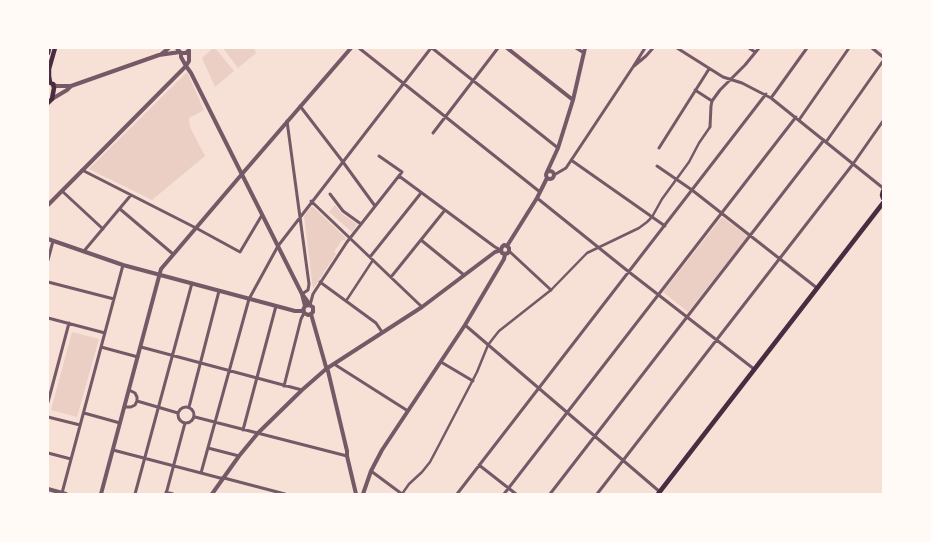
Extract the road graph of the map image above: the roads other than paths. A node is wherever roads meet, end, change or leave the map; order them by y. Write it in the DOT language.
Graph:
graph roads {
  1 [pos="49,48"];
  2 [pos="55,48"];
  3 [pos="169,48"];
  4 [pos="351,48"];
  5 [pos="359,48"];
  6 [pos="431,48"];
  7 [pos="498,48"];
  8 [pos="507,48"];
  9 [pos="576,48"];
  10 [pos="645,48"];
  11 [pos="653,48"];
  12 [pos="677,48"];
  13 [pos="750,48"];
  14 [pos="759,48"];
  15 [pos="807,48"];
  16 [pos="849,48"];
  17 [pos="872,48"];
  18 [pos="190,49"];
  19 [pos="584,50"];
  20 [pos="180,51"];
  21 [pos="755,52"];
  22 [pos="48,53"];
  23 [pos="159,55"];
  24 [pos="883,57"];
  25 [pos="883,61"];
  26 [pos="186,66"];
  27 [pos="633,67"];
  28 [pos="709,69"];
  29 [pos="730,80"];
  30 [pos="473,81"];
  31 [pos="50,83"];
  32 [pos="403,83"];
  33 [pos="71,86"];
  34 [pos="696,90"];
  35 [pos="766,94"];
  36 [pos="772,98"];
  37 [pos="52,99"];
  38 [pos="573,100"];
  39 [pos="712,100"];
  40 [pos="48,103"];
  41 [pos="300,106"];
  42 [pos="446,117"];
  43 [pos="797,118"];
  44 [pos="287,121"];
  45 [pos="883,121"];
  46 [pos="710,127"];
  47 [pos="433,133"];
  48 [pos="825,141"];
  49 [pos="558,148"];
  50 [pos="659,148"];
  51 [pos="379,156"];
  52 [pos="571,160"];
  53 [pos="343,162"];
  54 [pos="853,164"];
  55 [pos="657,166"];
  56 [pos="82,170"];
  57 [pos="547,172"];
  58 [pos="242,174"];
  59 [pos="554,175"];
  60 [pos="399,176"];
  61 [pos="548,178"];
  62 [pos="677,179"];
  63 [pos="692,190"];
  64 [pos="883,190"];
  65 [pos="62,191"];
  66 [pos="540,192"];
  67 [pos="421,193"];
  68 [pos="330,194"];
  69 [pos="131,195"];
  70 [pos="537,198"];
  71 [pos="883,198"];
  72 [pos="312,201"];
  73 [pos="883,203"];
  74 [pos="48,205"];
  75 [pos="375,206"];
  76 [pos="120,209"];
  77 [pos="445,210"];
  78 [pos="721,213"];
  79 [pos="262,215"];
  80 [pos="300,215"];
  81 [pos="652,217"];
  82 [pos="361,224"];
  83 [pos="665,226"];
  84 [pos="196,228"];
  85 [pos="103,229"];
  86 [pos="750,236"];
  87 [pos="350,238"];
  88 [pos="48,239"];
  89 [pos="421,240"];
  90 [pos="53,241"];
  91 [pos="278,246"];
  92 [pos="508,248"];
  93 [pos="598,248"];
  94 [pos="501,250"];
  95 [pos="84,251"];
  96 [pos="173,254"];
  97 [pos="505,254"];
  98 [pos="370,257"];
  99 [pos="780,258"];
  100 [pos="48,260"];
  101 [pos="374,260"];
  102 [pos="123,265"];
  103 [pos="629,272"];
  104 [pos="160,274"];
  105 [pos="464,275"];
  106 [pos="391,277"];
  107 [pos="48,282"];
  108 [pos="320,282"];
  109 [pos="192,283"];
  110 [pos="817,288"];
  111 [pos="551,290"];
  112 [pos="219,291"];
  113 [pos="302,294"];
  114 [pos="658,295"];
  115 [pos="114,299"];
  116 [pos="249,299"];
  117 [pos="346,301"];
  118 [pos="276,306"];
  119 [pos="308,306"];
  120 [pos="422,307"];
  121 [pos="304,312"];
  122 [pos="311,314"];
  123 [pos="687,317"];
  124 [pos="48,318"];
  125 [pos="70,323"];
  126 [pos="466,325"];
  127 [pos="382,332"];
  128 [pos="105,333"];
  129 [pos="717,340"];
  130 [pos="488,345"];
  131 [pos="101,347"];
  132 [pos="141,348"];
  133 [pos="172,356"];
  134 [pos="138,357"];
  135 [pos="441,362"];
  136 [pos="201,363"];
  137 [pos="334,364"];
  138 [pos="326,369"];
  139 [pos="754,369"];
  140 [pos="229,371"];
  141 [pos="257,378"];
  142 [pos="473,381"];
  143 [pos="284,386"];
  144 [pos="539,388"];
  145 [pos="130,390"];
  146 [pos="302,390"];
  147 [pos="137,401"];
  148 [pos="48,402"];
  149 [pos="158,407"];
  150 [pos="189,407"];
  151 [pos="125,408"];
  152 [pos="408,411"];
  153 [pos="567,412"];
  154 [pos="84,413"];
  155 [pos="178,413"];
  156 [pos="48,417"];
  157 [pos="194,417"];
  158 [pos="215,422"];
  159 [pos="120,423"];
  160 [pos="184,423"];
  161 [pos="80,424"];
  162 [pos="243,430"];
  163 [pos="258,433"];
  164 [pos="595,436"];
  165 [pos="208,448"];
  166 [pos="113,450"];
  167 [pos="48,453"];
  168 [pos="239,456"];
  169 [pos="347,456"];
  170 [pos="144,458"];
  171 [pos="71,459"];
  172 [pos="623,460"];
  173 [pos="479,465"];
  174 [pos="173,466"];
  175 [pos="370,471"];
  176 [pos="201,473"];
  177 [pos="224,478"];
  178 [pos="508,488"];
  179 [pos="48,489"];
  180 [pos="166,493"];
  181 [pos="659,493"];
  182 [pos="64,494"];
  183 [pos="101,494"];
  184 [pos="135,494"];
  185 [pos="173,494"];
  186 [pos="212,494"];
  187 [pos="285,494"];
  188 [pos="356,494"];
  189 [pos="363,494"];
  190 [pos="402,494"];
  191 [pos="457,494"];
  192 [pos="504,494"];
  193 [pos="516,494"];
  194 [pos="550,494"];
  195 [pos="598,494"];
  1 -- 22 [label="main road"];
  2 -- 31 [label="main road"];
  3 -- 23 [label="street"];
  4 -- 41 [label="street"];
  5 -- 32 [label="street"];
  6 -- 30 [label="street"];
  6 -- 32 [label="street"];
  7 -- 30 [label="street"];
  8 -- 38 [label="street"];
  9 -- 19 [label="street"];
  10 -- 27 [label="street"];
  11 -- 27 [label="street"];
  12 -- 28 [label="street"];
  13 -- 21 [label="street"];
  14 -- 21 [label="street"];
  15 -- 36 [label="street"];
  16 -- 43 [label="street"];
  17 -- 24 [label="street"];
  18 -- 20 [label="street"];
  18 -- 26 [label="street"];
  19 -- 38 [label="street"];
  20 -- 23 [label="street"];
  20 -- 26 [label="street"];
  21 -- 29 [label="street"];
  23 -- 33 [label="street"];
  25 -- 48 [label="street"];
  26 -- 56 [label="street"];
  26 -- 58 [label="street"];
  27 -- 52 [label="street"];
  28 -- 29 [label="street"];
  28 -- 34 [label="street"];
  29 -- 35 [label="street"];
  29 -- 39 [label="street"];
  30 -- 42 [label="street"];
  30 -- 49 [label="street"];
  31 -- 33 [label="street"];
  31 -- 37 [label="main road"];
  32 -- 42 [label="street"];
  32 -- 53 [label="street"];
  33 -- 37 [label="street"];
  34 -- 39 [label="street"];
  34 -- 50 [label="street"];
  35 -- 36 [label="street"];
  35 -- 63 [label="street"];
  36 -- 43 [label="street"];
  37 -- 40 [label="main road"];
  38 -- 49 [label="street"];
  39 -- 46 [label="street"];
  41 -- 44 [label="street"];
  41 -- 53 [label="street"];
  42 -- 47 [label="street"];
  42 -- 66 [label="street"];
  43 -- 48 [label="street"];
  43 -- 78 [label="street"];
  44 -- 58 [label="street"];
  44 -- 80 [label="street"];
  45 -- 54 [label="street"];
  46 -- 62 [label="street"];
  48 -- 54 [label="street"];
  48 -- 86 [label="street"];
  49 -- 57 [label="street"];
  51 -- 60 [label="street"];
  52 -- 59 [label="street"];
  52 -- 81 [label="street"];
  53 -- 72 [label="street"];
  53 -- 75 [label="street"];
  54 -- 64 [label="street"];
  54 -- 99 [label="street"];
  55 -- 62 [label="street"];
  56 -- 65 [label="street"];
  56 -- 69 [label="street"];
  57 -- 59 [label="street"];
  57 -- 61 [label="street"];
  58 -- 79 [label="street"];
  58 -- 84 [label="street"];
  59 -- 61 [label="street"];
  60 -- 67 [label="street"];
  60 -- 75 [label="street"];
  61 -- 66 [label="street"];
  62 -- 63 [label="street"];
  62 -- 81 [label="street"];
  63 -- 78 [label="street"];
  63 -- 83 [label="street"];
  64 -- 71 [label="main road"];
  65 -- 74 [label="street"];
  65 -- 85 [label="street"];
  66 -- 70 [label="street"];
  67 -- 77 [label="street"];
  67 -- 98 [label="street"];
  68 -- 82 [label="street"];
  69 -- 76 [label="street"];
  69 -- 84 [label="street"];
  70 -- 92 [label="street"];
  70 -- 93 [label="street"];
  72 -- 80 [label="street"];
  72 -- 87 [label="street"];
  73 -- 110 [label="main road"];
  75 -- 82 [label="street"];
  76 -- 85 [label="street"];
  76 -- 96 [label="street"];
  77 -- 89 [label="street"];
  77 -- 94 [label="street"];
  78 -- 86 [label="street"];
  78 -- 114 [label="street"];
  79 -- 84 [label="street"];
  79 -- 91 [label="street"];
  80 -- 91 [label="street"];
  80 -- 113 [label="street"];
  81 -- 83 [label="street"];
  81 -- 93 [label="street"];
  82 -- 87 [label="street"];
  83 -- 103 [label="street"];
  84 -- 96 [label="street"];
  85 -- 95 [label="street"];
  86 -- 99 [label="street"];
  86 -- 123 [label="street"];
  87 -- 98 [label="street"];
  87 -- 108 [label="street"];
  88 -- 90 [label="street"];
  89 -- 105 [label="street"];
  89 -- 106 [label="street"];
  90 -- 95 [label="street"];
  90 -- 100 [label="street"];
  91 -- 113 [label="street"];
  91 -- 116 [label="street"];
  92 -- 94 [label="street"];
  92 -- 97 [label="street"];
  92 -- 111 [label="street"];
  93 -- 103 [label="street"];
  93 -- 111 [label="street"];
  94 -- 97 [label="street"];
  94 -- 105 [label="street"];
  95 -- 102 [label="street"];
  96 -- 104 [label="street"];
  97 -- 126 [label="street"];
  98 -- 101 [label="street"];
  99 -- 110 [label="street"];
  99 -- 129 [label="street"];
  101 -- 106 [label="street"];
  101 -- 117 [label="street"];
  102 -- 104 [label="street"];
  102 -- 115 [label="street"];
  103 -- 114 [label="street"];
  103 -- 144 [label="street"];
  104 -- 109 [label="street"];
  104 -- 132 [label="street"];
  105 -- 120 [label="street"];
  106 -- 120 [label="street"];
  107 -- 115 [label="street"];
  108 -- 117 [label="street"];
  108 -- 119 [label="street"];
  109 -- 112 [label="street"];
  109 -- 133 [label="street"];
  110 -- 139 [label="main road"];
  111 -- 130 [label="street"];
  112 -- 116 [label="street"];
  112 -- 136 [label="street"];
  113 -- 119 [label="street"];
  114 -- 123 [label="street"];
  114 -- 153 [label="street"];
  115 -- 128 [label="street"];
  116 -- 118 [label="street"];
  116 -- 140 [label="street"];
  117 -- 127 [label="street"];
  118 -- 121 [label="street"];
  118 -- 141 [label="street"];
  119 -- 121 [label="street"];
  119 -- 122 [label="street"];
  120 -- 127 [label="street"];
  121 -- 122 [label="street"];
  121 -- 143 [label="street"];
  122 -- 138 [label="street"];
  123 -- 129 [label="street"];
  123 -- 164 [label="street"];
  124 -- 125 [label="street"];
  125 -- 128 [label="street"];
  125 -- 148 [label="street"];
  126 -- 130 [label="street"];
  126 -- 135 [label="street"];
  127 -- 137 [label="street"];
  128 -- 131 [label="street"];
  129 -- 139 [label="street"];
  129 -- 172 [label="street"];
  130 -- 142 [label="street"];
  130 -- 144 [label="street"];
  131 -- 134 [label="street"];
  131 -- 154 [label="street"];
  132 -- 133 [label="street"];
  132 -- 134 [label="street"];
  133 -- 136 [label="street"];
  133 -- 149 [label="street"];
  134 -- 145 [label="street"];
  135 -- 142 [label="street"];
  135 -- 152 [label="street"];
  136 -- 140 [label="street"];
  136 -- 150 [label="street"];
  137 -- 138 [label="street"];
  137 -- 152 [label="street"];
  138 -- 146 [label="street"];
  138 -- 169 [label="street"];
  139 -- 181 [label="main road"];
  140 -- 141 [label="street"];
  140 -- 158 [label="street"];
  141 -- 143 [label="street"];
  141 -- 162 [label="street"];
  142 -- 190 [label="street"];
  143 -- 146 [label="street"];
  144 -- 153 [label="street"];
  144 -- 173 [label="street"];
  145 -- 147 [label="street"];
  145 -- 151 [label="street"];
  146 -- 163 [label="street"];
  147 -- 149 [label="street"];
  147 -- 151 [label="street"];
  149 -- 155 [label="street"];
  149 -- 170 [label="street"];
  150 -- 155 [label="street"];
  150 -- 157 [label="street"];
  151 -- 159 [label="street"];
  152 -- 175 [label="street"];
  153 -- 164 [label="street"];
  153 -- 178 [label="street"];
  154 -- 159 [label="street"];
  154 -- 161 [label="street"];
  155 -- 160 [label="street"];
  156 -- 161 [label="street"];
  157 -- 158 [label="street"];
  157 -- 160 [label="street"];
  158 -- 162 [label="street"];
  158 -- 165 [label="street"];
  159 -- 166 [label="street"];
  160 -- 174 [label="street"];
  161 -- 171 [label="street"];
  162 -- 163 [label="street"];
  163 -- 168 [label="street"];
  163 -- 169 [label="street"];
  164 -- 172 [label="street"];
  164 -- 194 [label="street"];
  165 -- 168 [label="street"];
  165 -- 176 [label="street"];
  166 -- 170 [label="street"];
  166 -- 183 [label="street"];
  167 -- 171 [label="street"];
  168 -- 177 [label="street"];
  169 -- 188 [label="street"];
  170 -- 174 [label="street"];
  170 -- 184 [label="street"];
  171 -- 182 [label="street"];
  172 -- 181 [label="street"];
  172 -- 195 [label="street"];
  173 -- 178 [label="street"];
  173 -- 191 [label="street"];
  174 -- 176 [label="street"];
  174 -- 180 [label="street"];
  175 -- 189 [label="street"];
  175 -- 190 [label="street"];
  176 -- 177 [label="street"];
  177 -- 186 [label="street"];
  177 -- 187 [label="street"];
  178 -- 192 [label="street"];
  178 -- 193 [label="street"];
  179 -- 182 [label="street"];
  180 -- 185 [label="street"];
}
